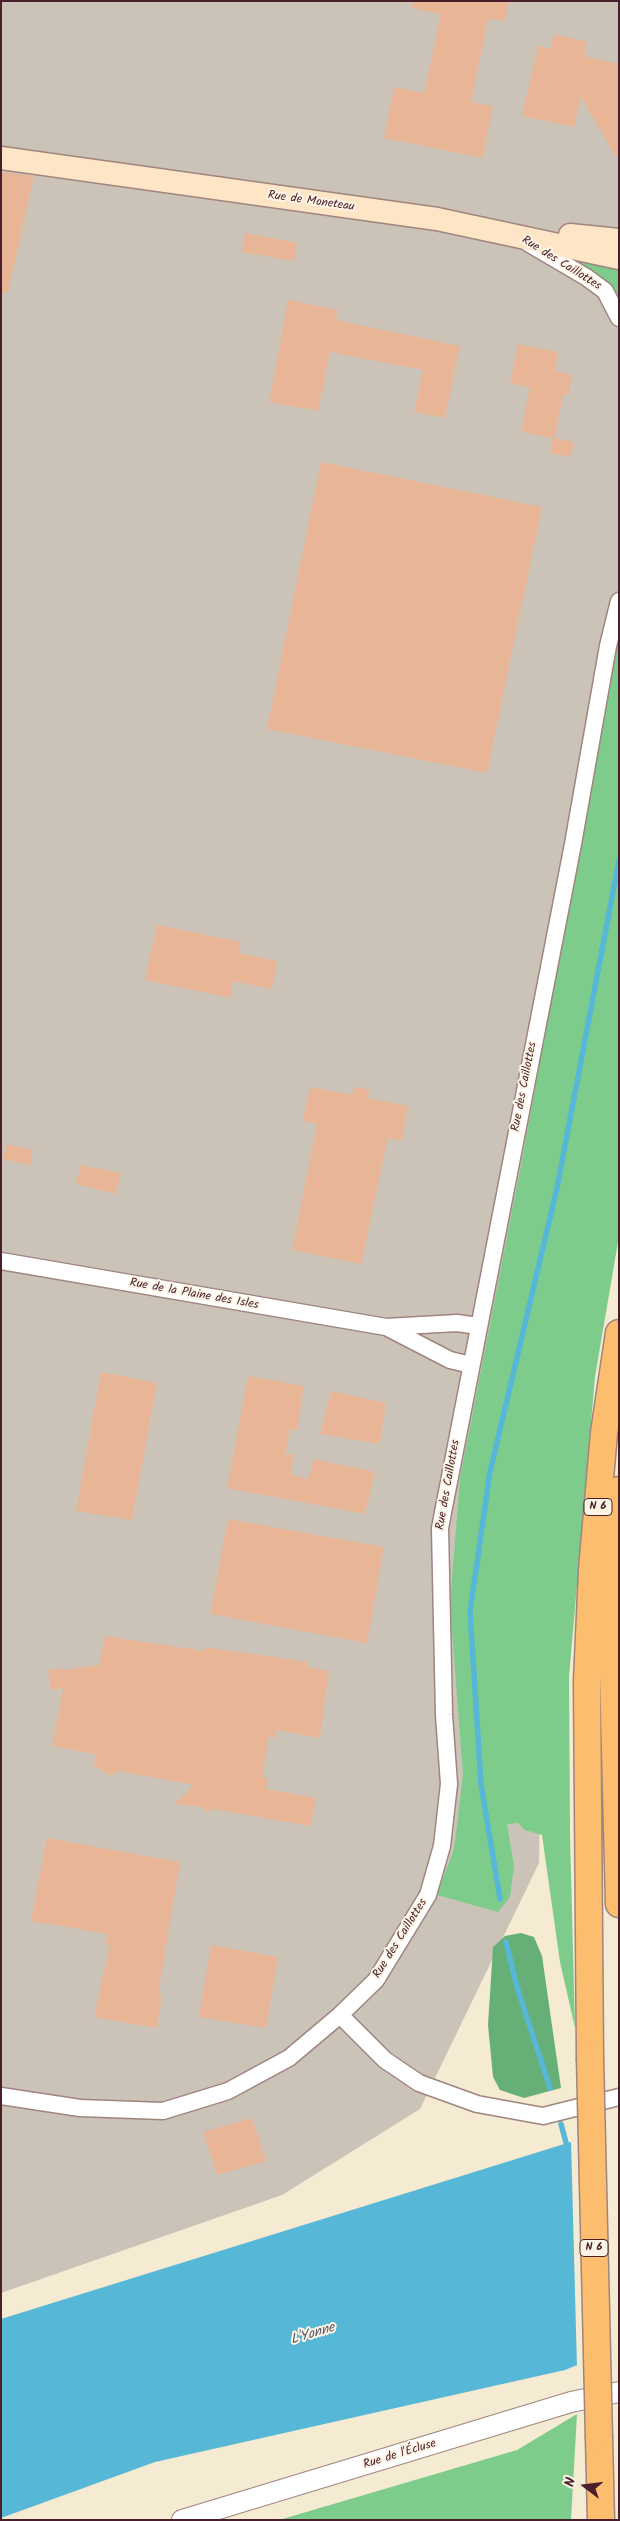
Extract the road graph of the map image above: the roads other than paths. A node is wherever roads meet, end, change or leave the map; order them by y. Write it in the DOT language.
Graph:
graph roads {
  1 [pos="1,158"];
  2 [pos="437,219"];
  3 [pos="517,237"];
  4 [pos="619,240"];
  5 [pos="619,258"];
  6 [pos="619,318"];
  7 [pos="619,601"];
  8 [pos="1,1261"];
  9 [pos="478,1326"];
  10 [pos="386,1327"];
  11 [pos="619,1333"];
  12 [pos="470,1365"];
  13 [pos="619,1490"];
  14 [pos="619,1602"];
  15 [pos="612,1674"];
  16 [pos="619,1904"];
  17 [pos="340,2015"];
  18 [pos="1,2096"];
  19 [pos="619,2097"];
  20 [pos="619,2392"];
  21 [pos="182,2520"];
  22 [pos="601,2520"];
  1 -- 2 [label="main road, Rue de Moneteau"];
  2 -- 3 [label="main road, Rue de Moneteau"];
  2 -- 4 [label="main road"];
  3 -- 5 [label="main road, Rue de Moneteau"];
  3 -- 6 [label="street, Rue des Caillottes"];
  7 -- 9 [label="street, Rue des Caillottes"];
  8 -- 10 [label="street, Rue de la Plaine des Isles"];
  9 -- 10 [label="street, Rue de la Plaine des Isles"];
  9 -- 12 [label="street, Rue des Caillottes"];
  10 -- 12 [label="street, Rue de la Plaine des Isles"];
  11 -- 22 [label="main road, N 6, bridge"];
  12 -- 17 [label="street, Rue des Caillottes"];
  13 -- 15 [label="main road, N 6"];
  14 -- 15 [label="main road"];
  15 -- 16 [label="main road, N 6"];
  17 -- 18 [label="street, Rue des Caillottes"];
  17 -- 19 [label="street"];
  20 -- 21 [label="street, Rue de l'Écluse"];
}
